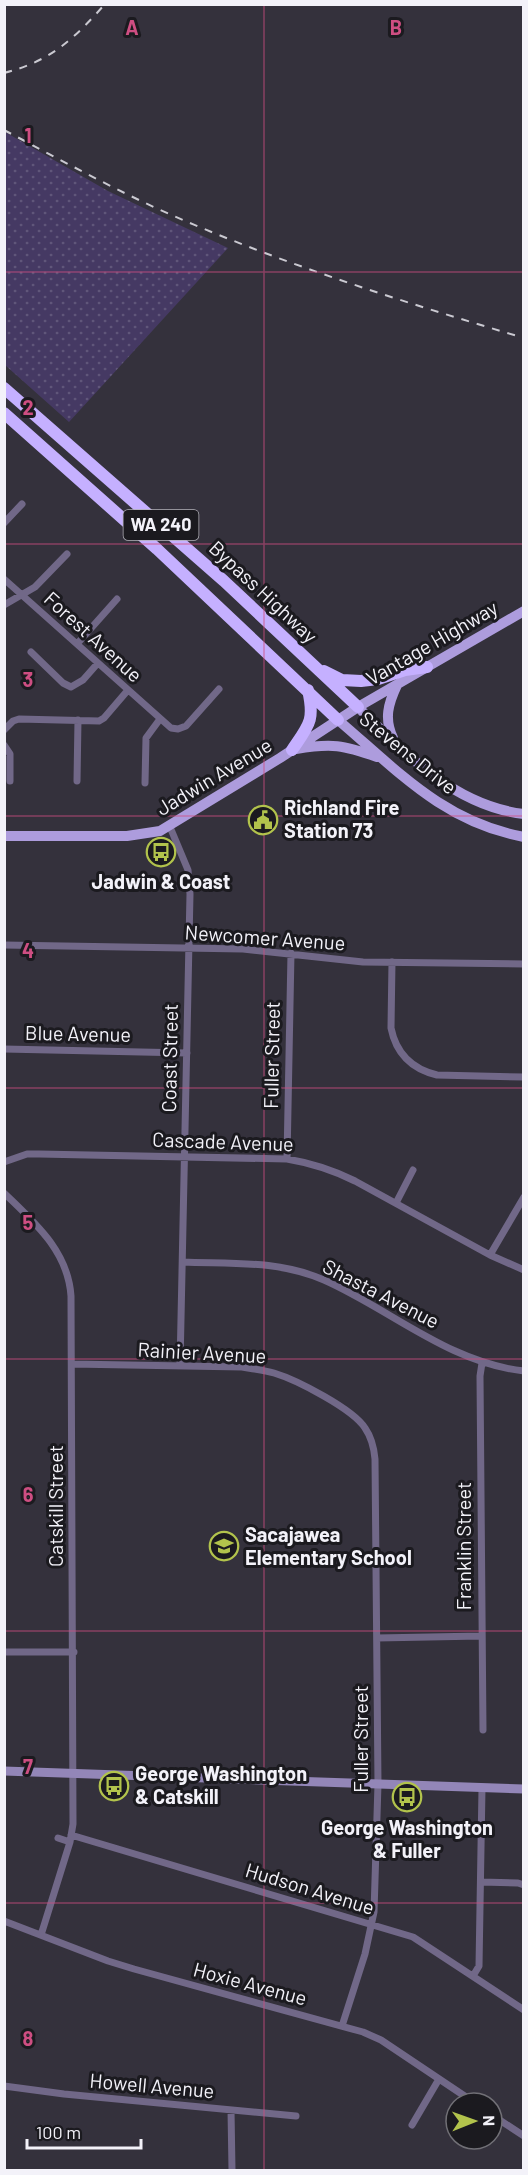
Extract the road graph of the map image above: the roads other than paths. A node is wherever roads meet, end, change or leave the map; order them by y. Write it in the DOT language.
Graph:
graph roads {
  1 [pos="4,388"];
  2 [pos="4,413"];
  3 [pos="22,504"];
  4 [pos="4,524"];
  5 [pos="67,554"];
  6 [pos="4,579"];
  7 [pos="22,596"];
  8 [pos="117,599"];
  9 [pos="4,605"];
  10 [pos="524,611"];
  11 [pos="77,644"];
  12 [pos="31,652"];
  13 [pos="98,663"];
  14 [pos="313,666"];
  15 [pos="428,667"];
  16 [pos="397,685"];
  17 [pos="219,689"];
  18 [pos="307,689"];
  19 [pos="128,690"];
  20 [pos="358,707"];
  21 [pos="160,719"];
  22 [pos="78,720"];
  23 [pos="338,720"];
  24 [pos="4,730"];
  25 [pos="394,742"];
  26 [pos="4,745"];
  27 [pos="292,750"];
  28 [pos="383,759"];
  29 [pos="10,781"];
  30 [pos="77,781"];
  31 [pos="145,783"];
  32 [pos="524,814"];
  33 [pos="170,827"];
  34 [pos="4,836"];
  35 [pos="524,837"];
  36 [pos="4,945"];
  37 [pos="188,948"];
  38 [pos="291,952"];
  39 [pos="392,962"];
  40 [pos="524,964"];
  41 [pos="4,1049"];
  42 [pos="186,1053"];
  43 [pos="524,1077"];
  44 [pos="185,1157"];
  45 [pos="287,1159"];
  46 [pos="4,1162"];
  47 [pos="413,1170"];
  48 [pos="4,1193"];
  49 [pos="524,1197"];
  50 [pos="396,1203"];
  51 [pos="490,1255"];
  52 [pos="183,1262"];
  53 [pos="524,1270"];
  54 [pos="482,1363"];
  55 [pos="72,1364"];
  56 [pos="180,1366"];
  57 [pos="524,1371"];
  58 [pos="374,1446"];
  59 [pos="482,1636"];
  60 [pos="377,1638"];
  61 [pos="4,1652"];
  62 [pos="74,1652"];
  63 [pos="483,1730"];
  64 [pos="4,1771"];
  65 [pos="74,1773"];
  66 [pos="378,1784"];
  67 [pos="482,1788"];
  68 [pos="524,1789"];
  69 [pos="71,1838"];
  70 [pos="58,1839"];
  71 [pos="481,1882"];
  72 [pos="524,1885"];
  73 [pos="4,1921"];
  74 [pos="372,1925"];
  75 [pos="41,1935"];
  76 [pos="473,1976"];
  77 [pos="524,2010"];
  78 [pos="342,2026"];
  79 [pos="439,2079"];
  80 [pos="4,2086"];
  81 [pos="457,2091"];
  82 [pos="231,2110"];
  83 [pos="296,2116"];
  84 [pos="504,2123"];
  85 [pos="412,2125"];
  86 [pos="524,2136"];
  87 [pos="232,2170"];
  1 -- 14 [label="highway, Bypass Highway / WA 240"];
  2 -- 18 [label="highway, Bypass Highway / WA 240"];
  3 -- 4 [label="street"];
  5 -- 7 [label="street"];
  6 -- 7 [label="street, Forest Avenue"];
  7 -- 9 [label="street"];
  7 -- 11 [label="street, Forest Avenue"];
  8 -- 11 [label="street"];
  10 -- 15 [label="main road, Vantage Highway / WA 240"];
  11 -- 13 [label="street, Forest Avenue"];
  12 -- 13 [label="street"];
  13 -- 19 [label="street, Forest Avenue"];
  14 -- 15 [label="highway, WA 240"];
  14 -- 20 [label="highway, Bypass Highway"];
  15 -- 16 [label="main road, Vantage Highway / WA 240"];
  16 -- 20 [label="main road, Vantage Highway / WA 240"];
  16 -- 25 [label="main road"];
  17 -- 21 [label="street"];
  18 -- 23 [label="highway, Bypass Highway / WA 240"];
  18 -- 27 [label="highway"];
  19 -- 21 [label="street, Forest Avenue"];
  19 -- 22 [label="street"];
  20 -- 23 [label="main road, Jadwin Avenue / WA 240"];
  20 -- 25 [label="main road, Stevens Drive"];
  21 -- 31 [label="street"];
  22 -- 24 [label="street"];
  22 -- 30 [label="street"];
  23 -- 27 [label="main road, Jadwin Avenue"];
  23 -- 28 [label="main road, Stevens Drive"];
  25 -- 32 [label="main road, Stevens Drive"];
  26 -- 29 [label="street"];
  27 -- 28 [label="main road"];
  27 -- 33 [label="main road, Jadwin Avenue"];
  28 -- 35 [label="main road, Stevens Drive"];
  33 -- 34 [label="main road, Jadwin Avenue"];
  33 -- 37 [label="street, Coast Street"];
  36 -- 37 [label="street, Newcomer Avenue"];
  37 -- 38 [label="street, Newcomer Avenue"];
  37 -- 42 [label="street, Coast Street"];
  38 -- 39 [label="street, Newcomer Avenue"];
  38 -- 45 [label="street, Fuller Street"];
  39 -- 40 [label="street, Newcomer Avenue"];
  39 -- 43 [label="street"];
  41 -- 42 [label="street, Blue Avenue"];
  42 -- 44 [label="street, Coast Street"];
  44 -- 45 [label="street, Cascade Avenue"];
  44 -- 46 [label="street, Cascade Avenue"];
  44 -- 52 [label="street, Coast Street"];
  45 -- 50 [label="street, Cascade Avenue"];
  47 -- 50 [label="street"];
  48 -- 55 [label="street, Catskill Street"];
  49 -- 51 [label="street"];
  50 -- 51 [label="street, Cascade Avenue"];
  51 -- 53 [label="street, Cascade Avenue"];
  52 -- 54 [label="street, Shasta Avenue"];
  52 -- 56 [label="street, Coast Street"];
  54 -- 57 [label="street, Shasta Avenue"];
  54 -- 59 [label="street, Franklin Street"];
  55 -- 56 [label="street, Rainier Avenue"];
  55 -- 62 [label="street, Catskill Street"];
  56 -- 58 [label="street, Rainier Avenue"];
  58 -- 60 [label="street, Fuller Street"];
  59 -- 60 [label="street"];
  59 -- 63 [label="street, Franklin Street"];
  60 -- 66 [label="street, Fuller Street"];
  61 -- 62 [label="street"];
  62 -- 65 [label="street, Catskill Street"];
  64 -- 65 [label="main road"];
  65 -- 66 [label="main road"];
  65 -- 69 [label="street, Catskill Street"];
  66 -- 67 [label="main road"];
  66 -- 74 [label="street, Fuller Street"];
  67 -- 68 [label="main road"];
  67 -- 71 [label="street"];
  69 -- 70 [label="street"];
  69 -- 74 [label="street, Hudson Avenue"];
  69 -- 75 [label="street, Catskill Street"];
  71 -- 72 [label="street"];
  71 -- 76 [label="street"];
  73 -- 75 [label="street, Hoxie Avenue"];
  74 -- 76 [label="street, Hudson Avenue"];
  74 -- 78 [label="street, Fuller Street"];
  75 -- 78 [label="street, Hoxie Avenue"];
  76 -- 77 [label="street, Hudson Avenue"];
  78 -- 79 [label="street, Hoxie Avenue"];
  79 -- 81 [label="street, Hoxie Avenue"];
  79 -- 85 [label="street"];
  80 -- 82 [label="street, Howell Avenue"];
  82 -- 83 [label="street, Howell Avenue"];
  82 -- 87 [label="street"];
  84 -- 86 [label="street"];
}
